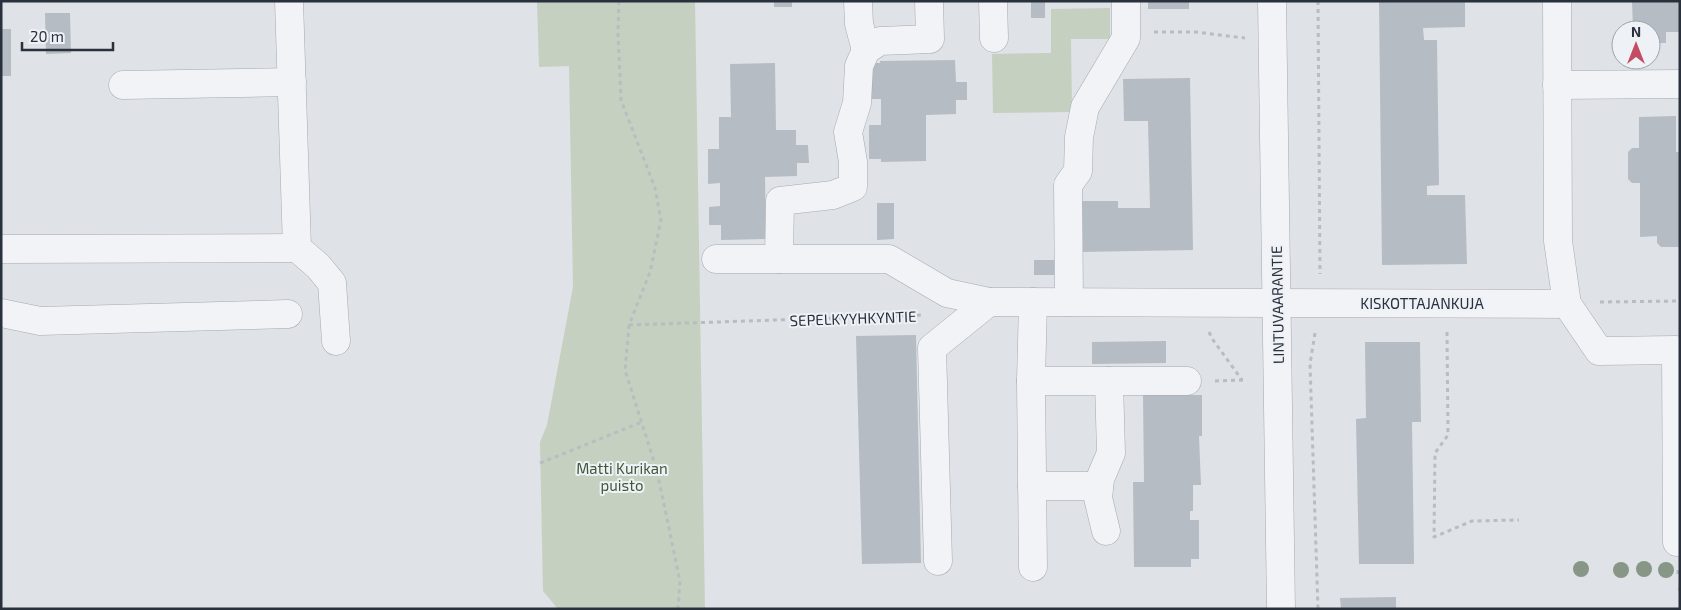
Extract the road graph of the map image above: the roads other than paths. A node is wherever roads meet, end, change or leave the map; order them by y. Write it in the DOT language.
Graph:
graph roads {
  1 [pos="289,1"];
  2 [pos="858,1"];
  3 [pos="929,1"];
  4 [pos="993,1"];
  5 [pos="1126,1"];
  6 [pos="1272,1"];
  7 [pos="1557,1"];
  8 [pos="994,38"];
  9 [pos="866,50"];
  10 [pos="292,82"];
  11 [pos="1680,84"];
  12 [pos="124,85"];
  13 [pos="1557,85"];
  14 [pos="297,248"];
  15 [pos="1,249"];
  16 [pos="716,259"];
  17 [pos="780,259"];
  18 [pos="989,302"];
  19 [pos="1033,302"];
  20 [pos="1069,302"];
  21 [pos="1276,303"];
  22 [pos="1567,304"];
  23 [pos="1,313"];
  24 [pos="288,314"];
  25 [pos="336,341"];
  26 [pos="1031,381"];
  27 [pos="1109,381"];
  28 [pos="1187,381"];
  29 [pos="1032,486"];
  30 [pos="1099,486"];
  31 [pos="1106,531"];
  32 [pos="1677,542"];
  33 [pos="938,561"];
  34 [pos="1032,567"];
  35 [pos="1281,609"];
  1 -- 10 [label="street"];
  2 -- 9 [label="street"];
  3 -- 9 [label="street"];
  4 -- 8 [label="street"];
  5 -- 20 [label="street"];
  6 -- 21 [label="street, LINTUVAARANTIE"];
  7 -- 13 [label="street"];
  9 -- 17 [label="street"];
  10 -- 12 [label="street"];
  10 -- 14 [label="street"];
  11 -- 13 [label="street"];
  13 -- 22 [label="street"];
  14 -- 15 [label="street"];
  14 -- 25 [label="street"];
  16 -- 17 [label="street"];
  17 -- 18 [label="street"];
  18 -- 19 [label="street"];
  18 -- 33 [label="street"];
  19 -- 20 [label="street"];
  19 -- 26 [label="street"];
  20 -- 21 [label="street"];
  21 -- 22 [label="street, KISKOTTAJANKUJA"];
  21 -- 35 [label="street, LINTUVAARANTIE"];
  22 -- 32 [label="street"];
  23 -- 24 [label="street"];
  26 -- 27 [label="street"];
  26 -- 29 [label="street"];
  27 -- 28 [label="street"];
  27 -- 30 [label="street"];
  29 -- 30 [label="street"];
  29 -- 34 [label="street"];
  30 -- 31 [label="street"];
}
